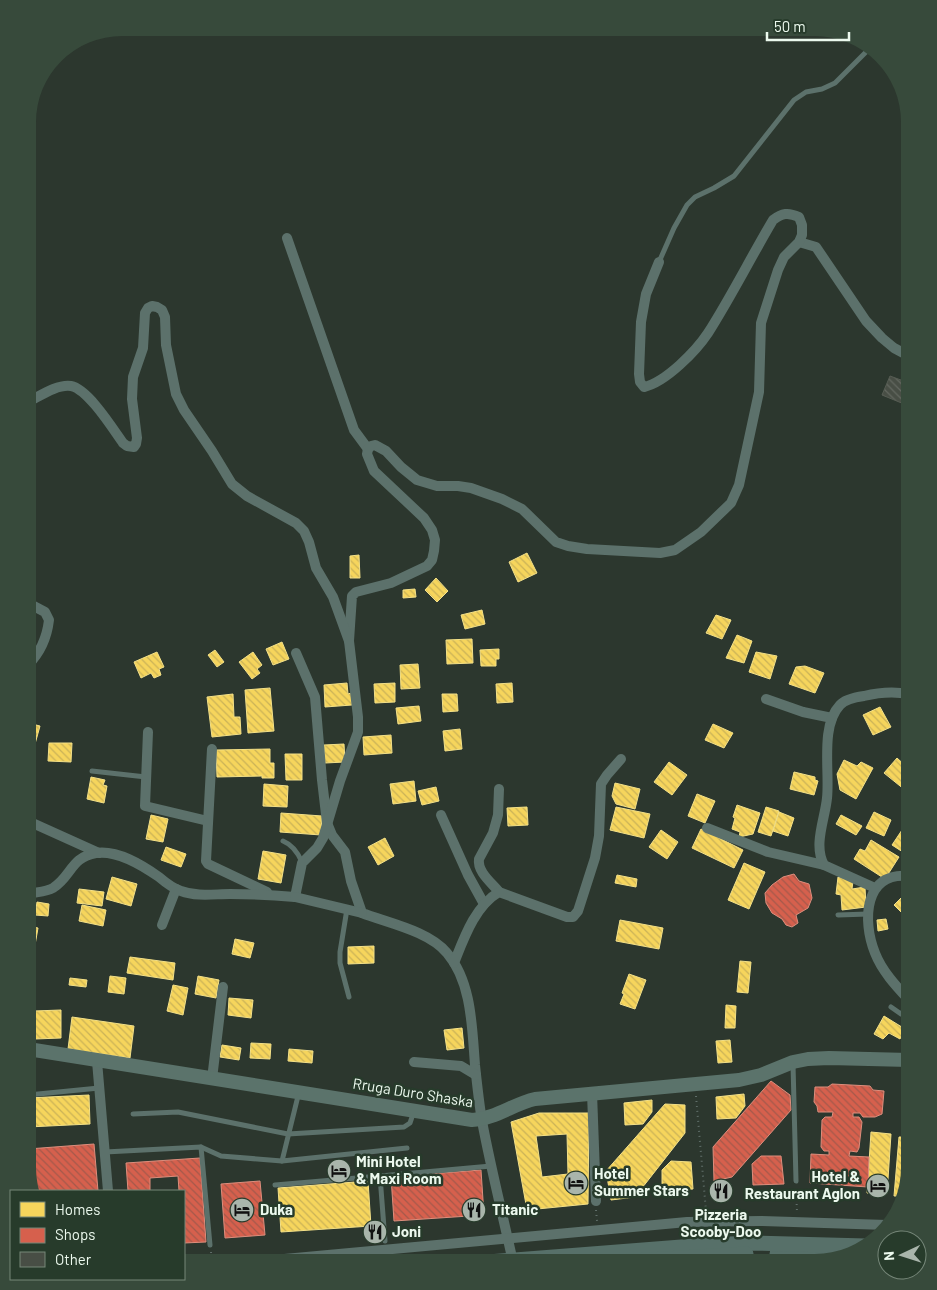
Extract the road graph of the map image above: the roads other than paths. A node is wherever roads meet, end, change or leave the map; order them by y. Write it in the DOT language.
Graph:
graph roads {
  1 [pos="865,53"];
  2 [pos="287,238"];
  3 [pos="799,242"];
  4 [pos="659,262"];
  5 [pos="901,352"];
  6 [pos="36,398"];
  7 [pos="368,449"];
  8 [pos="36,607"];
  9 [pos="349,641"];
  10 [pos="296,653"];
  11 [pos="36,656"];
  12 [pos="901,693"];
  13 [pos="766,699"];
  14 [pos="832,718"];
  15 [pos="148,732"];
  16 [pos="212,749"];
  17 [pos="621,759"];
  18 [pos="92,771"];
  19 [pos="146,777"];
  20 [pos="500,789"];
  21 [pos="441,815"];
  22 [pos="208,821"];
  23 [pos="327,823"];
  24 [pos="36,825"];
  25 [pos="707,828"];
  26 [pos="283,841"];
  27 [pos="99,853"];
  28 [pos="302,863"];
  29 [pos="824,865"];
  30 [pos="901,876"];
  31 [pos="875,888"];
  32 [pos="176,889"];
  33 [pos="36,892"];
  34 [pos="500,892"];
  35 [pos="272,895"];
  36 [pos="295,897"];
  37 [pos="484,904"];
  38 [pos="347,910"];
  39 [pos="362,913"];
  40 [pos="868,914"];
  41 [pos="838,915"];
  42 [pos="162,925"];
  43 [pos="454,963"];
  44 [pos="223,987"];
  45 [pos="901,991"];
  46 [pos="349,997"];
  47 [pos="891,1007"];
  48 [pos="901,1014"];
  49 [pos="36,1050"];
  50 [pos="901,1060"];
  51 [pos="97,1061"];
  52 [pos="414,1062"];
  53 [pos="793,1062"];
  54 [pos="476,1075"];
  55 [pos="212,1079"];
  56 [pos="100,1088"];
  57 [pos="299,1092"];
  58 [pos="592,1093"];
  59 [pos="36,1094"];
  60 [pos="414,1110"];
  61 [pos="133,1114"];
  62 [pos="482,1120"];
  63 [pos="288,1134"];
  64 [pos="201,1147"];
  65 [pos="406,1148"];
  66 [pos="105,1152"];
  67 [pos="282,1161"];
  68 [pos="492,1166"];
  69 [pos="380,1176"];
  70 [pos="796,1181"];
  71 [pos="275,1185"];
  72 [pos="108,1190"];
  73 [pos="596,1201"];
  74 [pos="878,1225"];
  75 [pos="508,1239"];
  76 [pos="385,1242"];
  77 [pos="210,1245"];
  78 [pos="850,1246"];
  79 [pos="340,1254"];
  80 [pos="511,1254"];
  81 [pos="598,1254"];
  1 -- 4 [label="lane"];
  2 -- 7 [label="street"];
  3 -- 4 [label="street"];
  3 -- 5 [label="street"];
  3 -- 7 [label="street"];
  6 -- 9 [label="street"];
  7 -- 9 [label="street"];
  8 -- 11 [label="street"];
  9 -- 23 [label="street"];
  10 -- 23 [label="street"];
  12 -- 14 [label="street"];
  13 -- 14 [label="street"];
  14 -- 29 [label="street"];
  15 -- 19 [label="street"];
  16 -- 22 [label="street"];
  17 -- 34 [label="street"];
  18 -- 19 [label="lane"];
  19 -- 22 [label="street"];
  20 -- 34 [label="street"];
  21 -- 37 [label="street"];
  22 -- 35 [label="street"];
  23 -- 28 [label="street"];
  23 -- 39 [label="street"];
  24 -- 27 [label="street"];
  25 -- 29 [label="street"];
  26 -- 28 [label="lane"];
  27 -- 32 [label="street"];
  27 -- 33 [label="street"];
  28 -- 36 [label="street"];
  29 -- 31 [label="street"];
  30 -- 31 [label="street"];
  31 -- 40 [label="street"];
  32 -- 35 [label="street"];
  32 -- 42 [label="street"];
  34 -- 37 [label="street"];
  35 -- 36 [label="street"];
  36 -- 38 [label="street"];
  37 -- 43 [label="street"];
  38 -- 39 [label="street"];
  38 -- 46 [label="lane"];
  39 -- 43 [label="street"];
  40 -- 41 [label="lane"];
  40 -- 45 [label="street"];
  43 -- 54 [label="street"];
  44 -- 55 [label="street"];
  47 -- 48 [label="lane"];
  49 -- 51 [label="main road, Rruga Duro Shaska"];
  50 -- 53 [label="main road, Rruga Duro Shaska"];
  51 -- 55 [label="main road, Rruga Duro Shaska"];
  51 -- 56 [label="street"];
  52 -- 54 [label="street"];
  53 -- 58 [label="main road, Rruga Duro Shaska"];
  53 -- 70 [label="lane"];
  54 -- 62 [label="street"];
  55 -- 57 [label="main road, Rruga Duro Shaska"];
  56 -- 59 [label="lane"];
  56 -- 66 [label="street"];
  57 -- 60 [label="main road, Rruga Duro Shaska"];
  57 -- 63 [label="lane"];
  58 -- 62 [label="main road, Rruga Duro Shaska"];
  58 -- 73 [label="street"];
  60 -- 62 [label="main road, Rruga Duro Shaska"];
  60 -- 63 [label="lane"];
  61 -- 63 [label="lane"];
  62 -- 68 [label="street"];
  63 -- 67 [label="lane"];
  64 -- 66 [label="lane"];
  64 -- 67 [label="lane"];
  64 -- 77 [label="lane"];
  65 -- 67 [label="lane"];
  66 -- 72 [label="street"];
  68 -- 69 [label="lane"];
  68 -- 75 [label="street"];
  69 -- 71 [label="lane"];
  69 -- 76 [label="lane"];
  74 -- 75 [label="street"];
  75 -- 79 [label="street"];
  75 -- 80 [label="street"];
  78 -- 81 [label="main road"];
}
